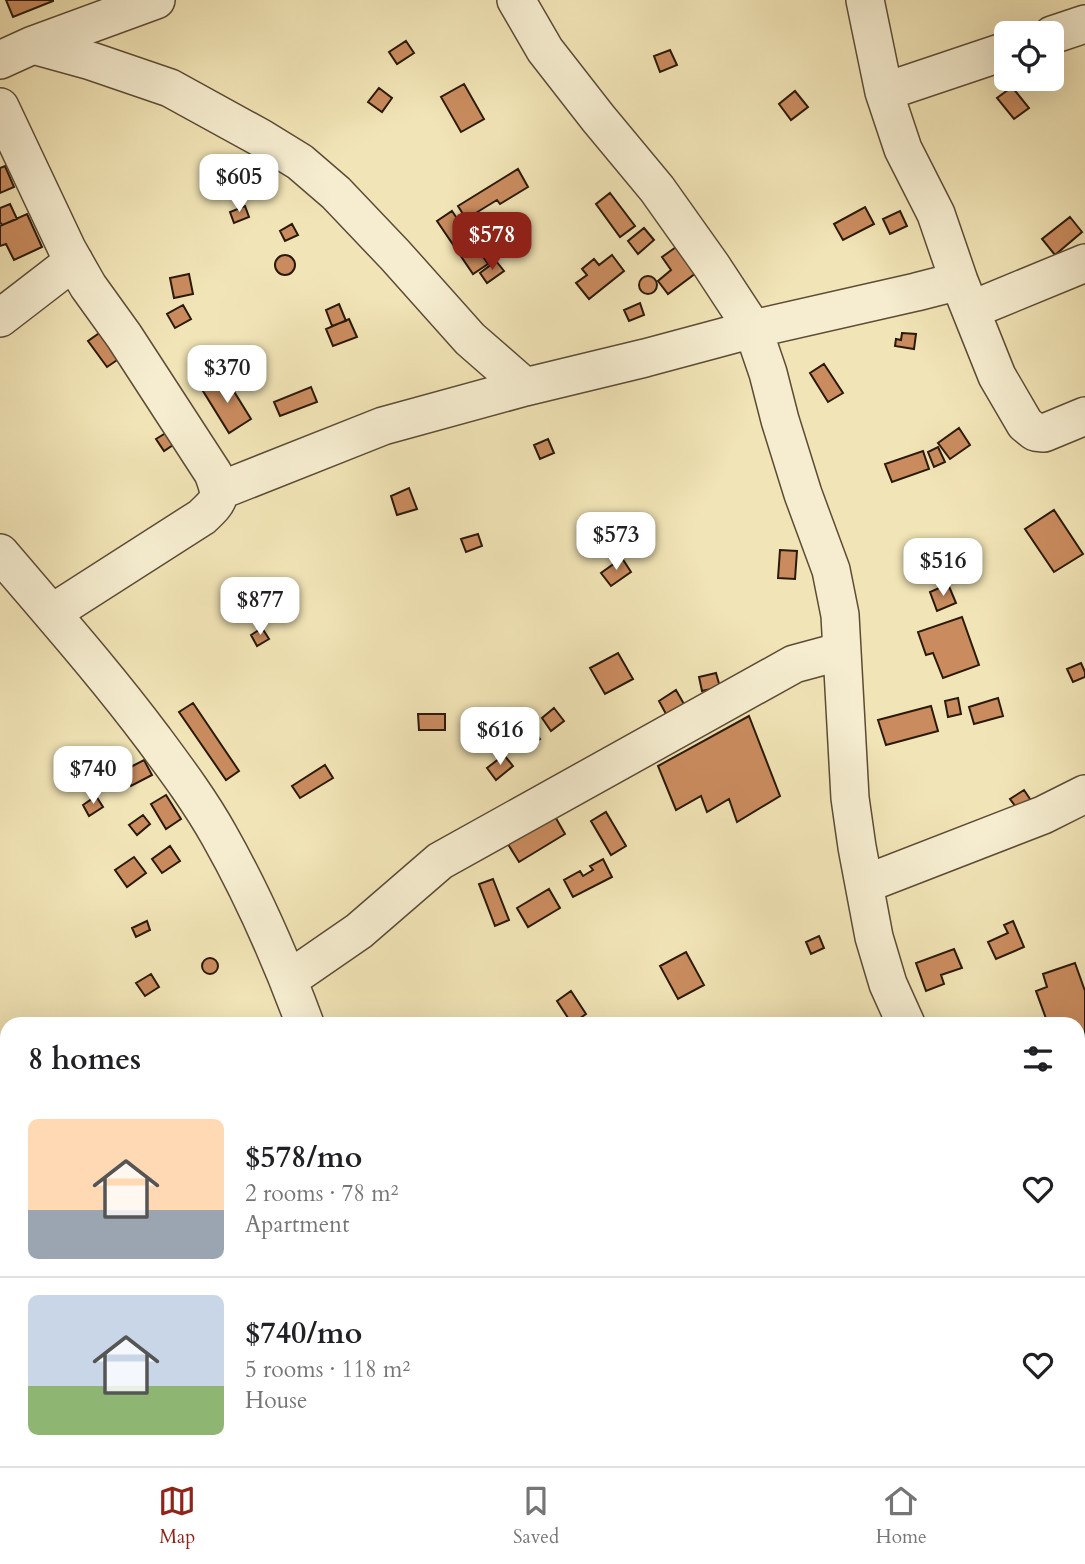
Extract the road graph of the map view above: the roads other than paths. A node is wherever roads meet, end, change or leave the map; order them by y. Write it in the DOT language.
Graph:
graph roads {
  1 [pos="156,0"];
  2 [pos="516,0"];
  3 [pos="865,0"];
  4 [pos="1085,24"];
  5 [pos="1064,31"];
  6 [pos="33,45"];
  7 [pos="994,55"];
  8 [pos="0,60"];
  9 [pos="884,92"];
  10 [pos="0,107"];
  11 [pos="74,261"];
  12 [pos="1085,263"];
  13 [pos="965,295"];
  14 [pos="0,318"];
  15 [pos="753,329"];
  16 [pos="525,387"];
  17 [pos="1085,416"];
  18 [pos="219,491"];
  19 [pos="0,553"];
  20 [pos="52,613"];
  21 [pos="842,651"];
  22 [pos="1085,794"];
  23 [pos="865,884"];
  24 [pos="288,979"];
  25 [pos="302,1017"];
  26 [pos="903,1017"];
  1 -- 6 [label="street"];
  2 -- 15 [label="street"];
  3 -- 9 [label="street"];
  4 -- 5 [label="street"];
  6 -- 8 [label="street"];
  6 -- 16 [label="street"];
  7 -- 9 [label="street"];
  9 -- 13 [label="street"];
  10 -- 11 [label="street"];
  11 -- 14 [label="street"];
  11 -- 18 [label="street"];
  12 -- 13 [label="street"];
  13 -- 15 [label="street"];
  13 -- 17 [label="street"];
  15 -- 16 [label="street"];
  15 -- 21 [label="street"];
  16 -- 18 [label="street"];
  18 -- 20 [label="street"];
  19 -- 20 [label="street"];
  20 -- 24 [label="street"];
  21 -- 23 [label="street"];
  21 -- 24 [label="street"];
  22 -- 23 [label="street"];
  23 -- 26 [label="street"];
  24 -- 25 [label="street"];
}
